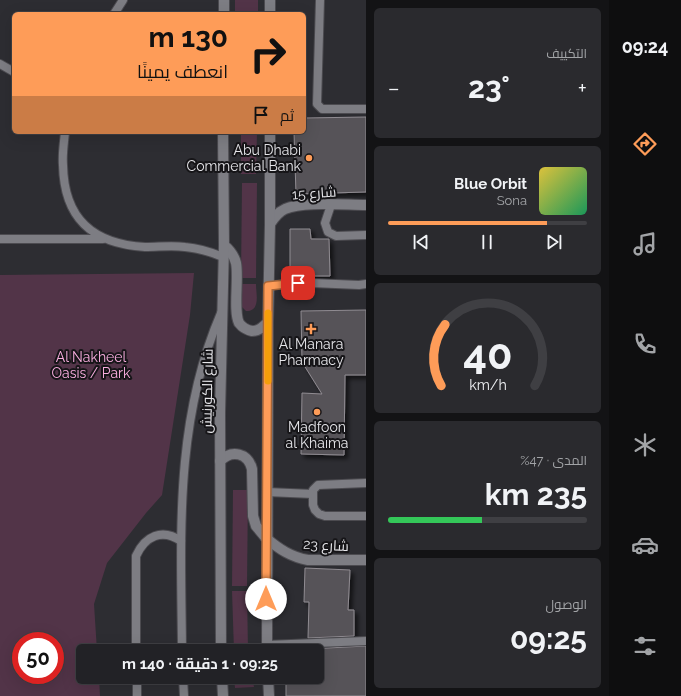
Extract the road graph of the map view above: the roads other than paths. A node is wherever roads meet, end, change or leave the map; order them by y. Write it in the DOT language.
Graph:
graph roads {
  1 [pos="123,0"];
  2 [pos="224,0"];
  3 [pos="270,0"];
  4 [pos="320,0"];
  5 [pos="115,12"];
  6 [pos="224,12"];
  7 [pos="270,12"];
  8 [pos="0,64"];
  9 [pos="12,71"];
  10 [pos="366,109"];
  11 [pos="65,134"];
  12 [pos="224,134"];
  13 [pos="270,134"];
  14 [pos="331,205"];
  15 [pos="366,205"];
  16 [pos="270,224"];
  17 [pos="366,235"];
  18 [pos="0,239"];
  19 [pos="105,239"];
  20 [pos="224,245"];
  21 [pos="223,257"];
  22 [pos="366,284"];
  23 [pos="268,286"];
  24 [pos="222,312"];
  25 [pos="268,322"];
  26 [pos="220,461"];
  27 [pos="366,484"];
  28 [pos="267,492"];
  29 [pos="313,494"];
  30 [pos="366,516"];
  31 [pos="266,538"];
  32 [pos="181,541"];
  33 [pos="366,560"];
  34 [pos="366,641"];
  35 [pos="136,644"];
  36 [pos="182,644"];
  37 [pos="221,644"];
  38 [pos="267,644"];
  39 [pos="324,644"];
  40 [pos="137,684"];
  41 [pos="183,684"];
  42 [pos="222,684"];
  43 [pos="268,684"];
  44 [pos="137,696"];
  45 [pos="184,696"];
  46 [pos="223,696"];
  47 [pos="268,696"];
  1 -- 5 [label="lane"];
  2 -- 6 [label="main road"];
  3 -- 7 [label="main road"];
  4 -- 10 [label="lane"];
  8 -- 9 [label="lane"];
  11 -- 19 [label="lane"];
  12 -- 20 [label="main road, شارع الكورنيش"];
  13 -- 16 [label="main road"];
  14 -- 15 [label="main road, شارع 15"];
  14 -- 16 [label="main road, شارع 15"];
  14 -- 17 [label="lane"];
  16 -- 23 [label="main road"];
  18 -- 19 [label="lane"];
  19 -- 21 [label="lane"];
  20 -- 21 [label="main road, شارع الكورنيش"];
  20 -- 25 [label="main road"];
  21 -- 24 [label="main road, شارع الكورنيش"];
  22 -- 23 [label="lane"];
  23 -- 25 [label="main road"];
  24 -- 26 [label="main road, شارع الكورنيش"];
  24 -- 32 [label="lane"];
  25 -- 28 [label="main road"];
  26 -- 31 [label="main road, شارع 23"];
  26 -- 37 [label="main road, شارع الكورنيش"];
  27 -- 29 [label="lane"];
  28 -- 29 [label="lane"];
  28 -- 31 [label="main road"];
  29 -- 30 [label="lane"];
  31 -- 33 [label="main road, شارع 23"];
  31 -- 38 [label="main road"];
  32 -- 35 [label="lane"];
  32 -- 36 [label="lane"];
  34 -- 39 [label="lane"];
  40 -- 44 [label="lane"];
  41 -- 45 [label="lane"];
  42 -- 46 [label="main road"];
  43 -- 47 [label="main road"];
}
